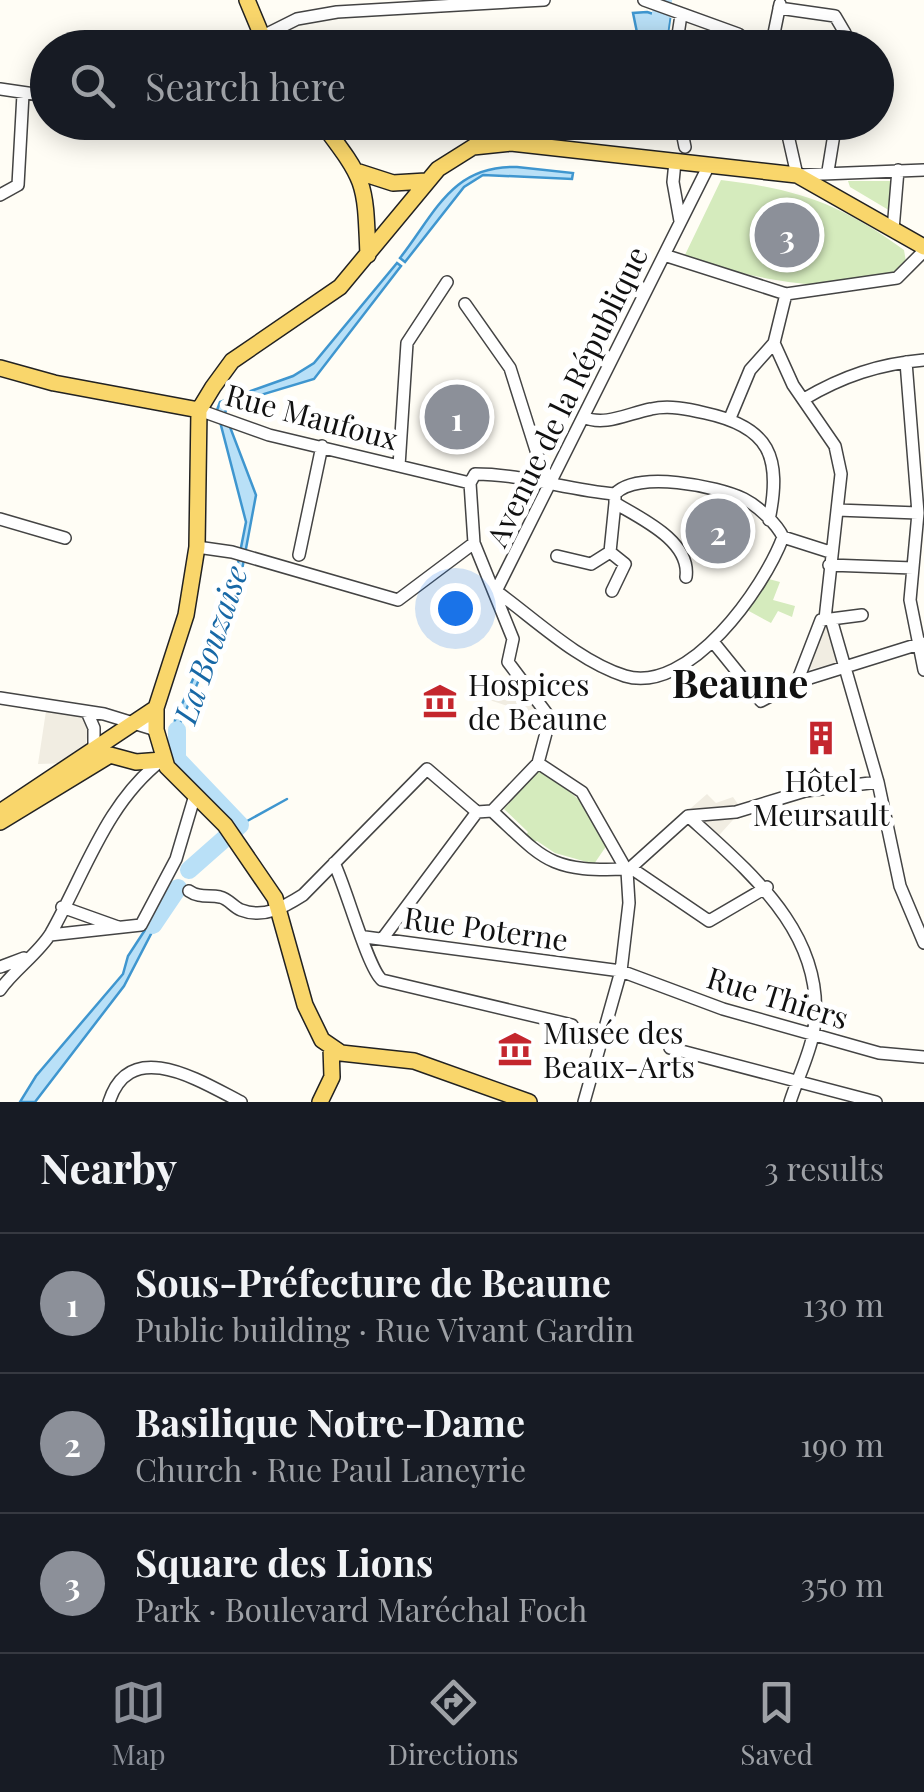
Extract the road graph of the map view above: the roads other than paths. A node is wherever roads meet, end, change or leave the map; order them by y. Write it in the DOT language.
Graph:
graph roads {
  1 [pos="247,0"];
  2 [pos="544,0"];
  3 [pos="645,2"];
  4 [pos="780,4"];
  5 [pos="681,16"];
  6 [pos="259,30"];
  7 [pos="281,30"];
  8 [pos="679,30"];
  9 [pos="725,30"];
  10 [pos="775,30"];
  11 [pos="844,30"];
  12 [pos="0,89"];
  13 [pos="23,94"];
  14 [pos="30,95"];
  15 [pos="335,140"];
  16 [pos="684,140"];
  17 [pos="789,140"];
  18 [pos="835,140"];
  19 [pos="685,147"];
  20 [pos="675,162"];
  21 [pos="709,165"];
  22 [pos="898,170"];
  23 [pos="924,170"];
  24 [pos="833,171"];
  25 [pos="359,172"];
  26 [pos="797,174"];
  27 [pos="426,181"];
  28 [pos="0,195"];
  29 [pos="839,197"];
  30 [pos="680,223"];
  31 [pos="893,230"];
  32 [pos="924,249"];
  33 [pos="664,254"];
  34 [pos="368,255"];
  35 [pos="447,282"];
  36 [pos="786,294"];
  37 [pos="465,304"];
  38 [pos="774,343"];
  39 [pos="924,360"];
  40 [pos="906,362"];
  41 [pos="0,368"];
  42 [pos="804,399"];
  43 [pos="199,410"];
  44 [pos="583,417"];
  45 [pos="730,418"];
  46 [pos="322,446"];
  47 [pos="400,466"];
  48 [pos="551,482"];
  49 [pos="470,483"];
  50 [pos="615,498"];
  51 [pos="837,510"];
  52 [pos="918,513"];
  53 [pos="0,519"];
  54 [pos="770,520"];
  55 [pos="65,538"];
  56 [pos="783,538"];
  57 [pos="474,543"];
  58 [pos="197,547"];
  59 [pos="920,549"];
  60 [pos="610,552"];
  61 [pos="300,555"];
  62 [pos="557,556"];
  63 [pos="830,558"];
  64 [pos="913,568"];
  65 [pos="686,576"];
  66 [pos="612,590"];
  67 [pos="496,591"];
  68 [pos="862,615"];
  69 [pos="828,619"];
  70 [pos="714,643"];
  71 [pos="921,644"];
  72 [pos="845,668"];
  73 [pos="924,670"];
  74 [pos="798,682"];
  75 [pos="0,698"];
  76 [pos="156,708"];
  77 [pos="87,712"];
  78 [pos="112,716"];
  79 [pos="132,721"];
  80 [pos="156,730"];
  81 [pos="112,736"];
  82 [pos="97,754"];
  83 [pos="162,760"];
  84 [pos="538,763"];
  85 [pos="878,782"];
  86 [pos="195,795"];
  87 [pos="492,811"];
  88 [pos="0,812"];
  89 [pos="477,812"];
  90 [pos="688,816"];
  91 [pos="0,822"];
  92 [pos="334,863"];
  93 [pos="628,869"];
  94 [pos="766,887"];
  95 [pos="189,891"];
  96 [pos="277,904"];
  97 [pos="62,907"];
  98 [pos="118,927"];
  99 [pos="50,936"];
  100 [pos="364,937"];
  101 [pos="383,938"];
  102 [pos="924,943"];
  103 [pos="28,956"];
  104 [pos="0,967"];
  105 [pos="621,971"];
  106 [pos="0,990"];
  107 [pos="572,1025"];
  108 [pos="813,1034"];
  109 [pos="330,1047"];
  110 [pos="670,1048"];
  111 [pos="363,1057"];
  112 [pos="924,1057"];
  113 [pos="332,1077"];
  114 [pos="797,1081"];
  115 [pos="110,1102"];
  116 [pos="241,1102"];
  117 [pos="320,1102"];
  118 [pos="529,1102"];
  119 [pos="584,1102"];
  120 [pos="790,1102"];
  121 [pos="876,1102"];
  1 -- 6 [label="main road"];
  2 -- 7 [label="street"];
  3 -- 5 [label="street"];
  4 -- 10 [label="street"];
  4 -- 11 [label="street"];
  5 -- 8 [label="street"];
  5 -- 9 [label="street"];
  12 -- 13 [label="street"];
  13 -- 14 [label="street"];
  13 -- 28 [label="street"];
  15 -- 25 [label="main road"];
  16 -- 19 [label="street"];
  17 -- 26 [label="street"];
  18 -- 24 [label="street"];
  20 -- 21 [label="main road"];
  20 -- 27 [label="main road"];
  20 -- 30 [label="street, Avenue de la République"];
  21 -- 26 [label="main road"];
  21 -- 30 [label="street, Avenue de la République"];
  22 -- 23 [label="street"];
  22 -- 24 [label="street"];
  22 -- 31 [label="street"];
  24 -- 26 [label="street"];
  24 -- 29 [label="street"];
  25 -- 27 [label="main road"];
  25 -- 34 [label="main road"];
  26 -- 29 [label="main road"];
  27 -- 34 [label="main road"];
  29 -- 31 [label="main road"];
  30 -- 33 [label="street, Avenue de la République"];
  31 -- 32 [label="main road"];
  32 -- 36 [label="street"];
  33 -- 36 [label="street"];
  33 -- 44 [label="street, Avenue de la République"];
  34 -- 43 [label="main road"];
  35 -- 47 [label="street"];
  36 -- 38 [label="street"];
  37 -- 48 [label="street"];
  38 -- 42 [label="street"];
  38 -- 45 [label="street"];
  39 -- 40 [label="street"];
  40 -- 42 [label="street"];
  40 -- 52 [label="street"];
  41 -- 43 [label="main road"];
  42 -- 51 [label="street"];
  43 -- 46 [label="street, Rue Maufoux"];
  43 -- 58 [label="main road"];
  44 -- 45 [label="street"];
  44 -- 48 [label="street, Avenue de la République"];
  45 -- 54 [label="street"];
  46 -- 47 [label="street, Rue Maufoux"];
  46 -- 61 [label="street"];
  47 -- 49 [label="street, Rue Maufoux"];
  48 -- 49 [label="street, Rue Maufoux"];
  48 -- 50 [label="street"];
  48 -- 67 [label="street, Avenue de la République"];
  49 -- 57 [label="street"];
  50 -- 54 [label="street"];
  50 -- 60 [label="street"];
  50 -- 65 [label="street"];
  51 -- 52 [label="street"];
  51 -- 63 [label="street"];
  52 -- 59 [label="street"];
  53 -- 55 [label="street"];
  54 -- 56 [label="street"];
  56 -- 63 [label="street"];
  56 -- 70 [label="street"];
  57 -- 58 [label="street"];
  57 -- 67 [label="street"];
  58 -- 76 [label="main road"];
  59 -- 64 [label="street"];
  60 -- 62 [label="street"];
  60 -- 66 [label="street"];
  63 -- 64 [label="street"];
  63 -- 69 [label="street"];
  64 -- 71 [label="street"];
  67 -- 70 [label="street"];
  67 -- 84 [label="street"];
  68 -- 69 [label="street"];
  69 -- 72 [label="street"];
  69 -- 74 [label="street"];
  70 -- 74 [label="street"];
  71 -- 72 [label="street"];
  71 -- 73 [label="street"];
  72 -- 74 [label="street"];
  72 -- 85 [label="street"];
  75 -- 77 [label="street"];
  76 -- 79 [label="main road"];
  76 -- 80 [label="main road"];
  77 -- 78 [label="street"];
  77 -- 82 [label="street"];
  78 -- 79 [label="street"];
  78 -- 81 [label="street"];
  79 -- 80 [label="street"];
  79 -- 81 [label="main road"];
  80 -- 83 [label="main road"];
  81 -- 82 [label="main road"];
  82 -- 83 [label="main road"];
  82 -- 88 [label="main road"];
  82 -- 91 [label="main road"];
  83 -- 86 [label="main road"];
  83 -- 97 [label="street"];
  84 -- 87 [label="street"];
  84 -- 93 [label="street"];
  85 -- 90 [label="street"];
  85 -- 102 [label="street"];
  86 -- 96 [label="main road"];
  86 -- 98 [label="street"];
  87 -- 89 [label="street"];
  87 -- 93 [label="street"];
  89 -- 92 [label="street"];
  89 -- 101 [label="street"];
  90 -- 93 [label="street"];
  90 -- 94 [label="street"];
  92 -- 96 [label="street"];
  92 -- 100 [label="street, Rue Poterne"];
  93 -- 94 [label="street"];
  93 -- 105 [label="street"];
  94 -- 108 [label="street"];
  95 -- 96 [label="street"];
  96 -- 109 [label="main road"];
  97 -- 98 [label="street"];
  97 -- 99 [label="street"];
  98 -- 99 [label="street"];
  99 -- 103 [label="street"];
  100 -- 101 [label="street, Rue Poterne"];
  100 -- 107 [label="street"];
  101 -- 105 [label="street, Rue Poterne"];
  103 -- 104 [label="street"];
  103 -- 106 [label="street"];
  105 -- 108 [label="street, Rue Thiers"];
  105 -- 119 [label="street"];
  108 -- 112 [label="street, Rue Thiers"];
  108 -- 114 [label="street"];
  109 -- 111 [label="main road"];
  109 -- 113 [label="main road"];
  110 -- 114 [label="street"];
  111 -- 113 [label="main road"];
  111 -- 118 [label="main road"];
  113 -- 117 [label="main road"];
  114 -- 120 [label="street"];
  114 -- 121 [label="street"];
  115 -- 116 [label="street"];
}
